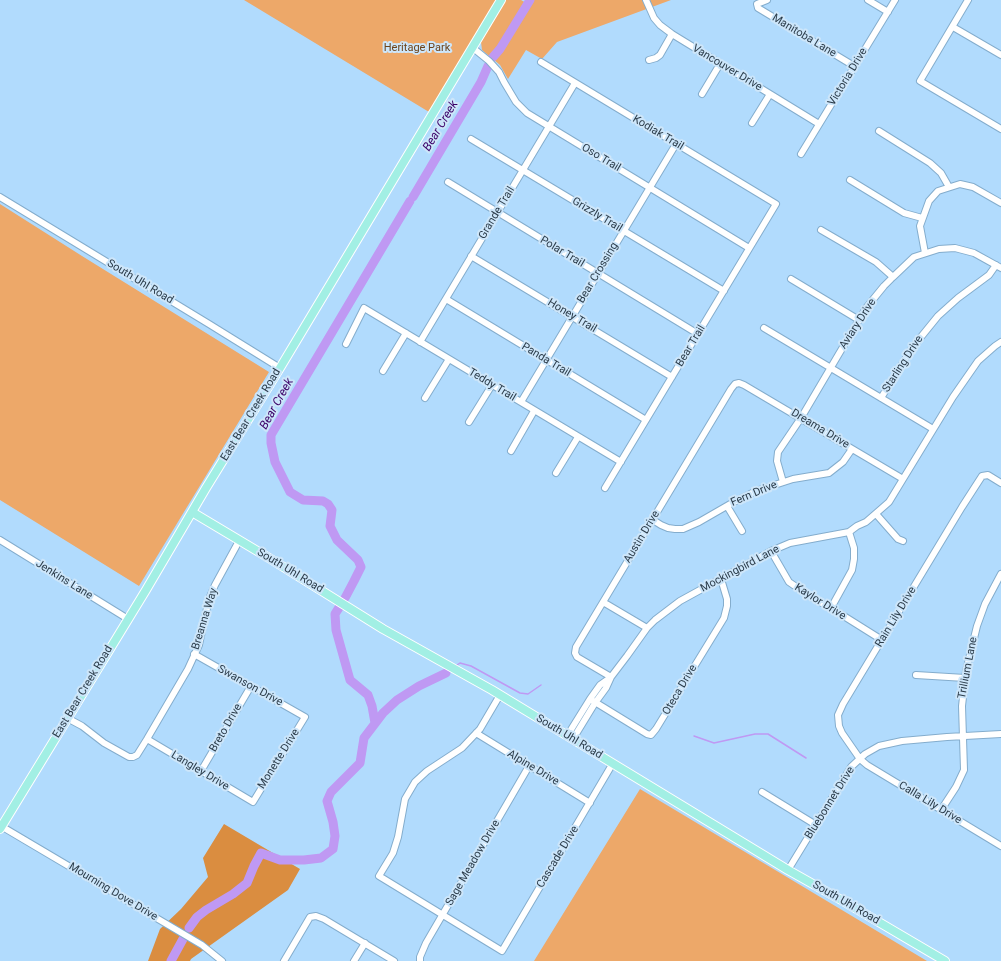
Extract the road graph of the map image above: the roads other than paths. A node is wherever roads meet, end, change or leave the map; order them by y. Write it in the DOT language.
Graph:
graph roads {
  1 [pos="501,0"];
  2 [pos="646,0"];
  3 [pos="767,0"];
  4 [pos="868,0"];
  5 [pos="895,0"];
  6 [pos="968,0"];
  7 [pos="888,12"];
  8 [pos="953,27"];
  9 [pos="672,34"];
  10 [pos="472,48"];
  11 [pos="1001,55"];
  12 [pos="649,60"];
  13 [pos="541,62"];
  14 [pos="720,64"];
  15 [pos="854,66"];
  16 [pos="574,83"];
  17 [pos="702,94"];
  18 [pos="770,94"];
  19 [pos="752,123"];
  20 [pos="819,124"];
  21 [pos="548,126"];
  22 [pos="1001,129"];
  23 [pos="879,131"];
  24 [pos="471,139"];
  25 [pos="676,144"];
  26 [pos="801,154"];
  27 [pos="522,170"];
  28 [pos="850,180"];
  29 [pos="448,182"];
  30 [pos="949,187"];
  31 [pos="650,188"];
  32 [pos="0,197"];
  33 [pos="1001,203"];
  34 [pos="776,204"];
  35 [pos="497,213"];
  36 [pos="922,218"];
  37 [pos="821,230"];
  38 [pos="624,231"];
  39 [pos="749,248"];
  40 [pos="925,253"];
  41 [pos="471,256"];
  42 [pos="998,267"];
  43 [pos="598,273"];
  44 [pos="893,277"];
  45 [pos="791,279"];
  46 [pos="724,291"];
  47 [pos="446,299"];
  48 [pos="572,316"];
  49 [pos="859,320"];
  50 [pos="764,328"];
  51 [pos="406,334"];
  52 [pos="698,334"];
  53 [pos="420,342"];
  54 [pos="1001,342"];
  55 [pos="346,344"];
  56 [pos="449,360"];
  57 [pos="546,360"];
  58 [pos="280,368"];
  59 [pos="830,368"];
  60 [pos="383,371"];
  61 [pos="672,377"];
  62 [pos="735,384"];
  63 [pos="492,385"];
  64 [pos="425,398"];
  65 [pos="881,398"];
  66 [pos="521,402"];
  67 [pos="534,410"];
  68 [pos="801,418"];
  69 [pos="646,420"];
  70 [pos="469,422"];
  71 [pos="933,429"];
  72 [pos="578,437"];
  73 [pos="852,449"];
  74 [pos="511,451"];
  75 [pos="621,462"];
  76 [pos="556,473"];
  77 [pos="903,479"];
  78 [pos="783,482"];
  79 [pos="1001,483"];
  80 [pos="605,488"];
  81 [pos="727,506"];
  82 [pos="192,512"];
  83 [pos="876,514"];
  84 [pos="653,520"];
  85 [pos="742,531"];
  86 [pos="849,532"];
  87 [pos="0,540"];
  88 [pos="240,541"];
  89 [pos="903,541"];
  90 [pos="772,551"];
  91 [pos="1001,574"];
  92 [pos="721,579"];
  93 [pos="603,602"];
  94 [pos="830,608"];
  95 [pos="128,619"];
  96 [pos="647,628"];
  97 [pos="882,640"];
  98 [pos="194,654"];
  99 [pos="916,675"];
  100 [pos="611,677"];
  101 [pos="965,678"];
  102 [pos="251,686"];
  103 [pos="500,695"];
  104 [pos="592,701"];
  105 [pos="306,717"];
  106 [pos="68,718"];
  107 [pos="476,733"];
  108 [pos="1001,734"];
  109 [pos="963,736"];
  110 [pos="570,738"];
  111 [pos="147,739"];
  112 [pos="860,759"];
  113 [pos="613,763"];
  114 [pos="529,766"];
  115 [pos="201,771"];
  116 [pos="762,792"];
  117 [pos="253,802"];
  118 [pos="590,803"];
  119 [pos="940,810"];
  120 [pos="816,824"];
  121 [pos="1,828"];
  122 [pos="1000,843"];
  123 [pos="788,870"];
  124 [pos="442,914"];
  125 [pos="364,943"];
  126 [pos="222,961"];
  127 [pos="284,961"];
  128 [pos="354,961"];
  129 [pos="394,961"];
  130 [pos="420,961"];
  131 [pos="945,961"];
  1 -- 10 [label="main road, East Bear Creek Road"];
  2 -- 9 [label="street, Vancouver Drive"];
  3 -- 15 [label="street, Manitoba Lane"];
  4 -- 7 [label="street"];
  5 -- 7 [label="street, Victoria Drive"];
  6 -- 8 [label="street"];
  7 -- 15 [label="street, Victoria Drive"];
  8 -- 11 [label="street"];
  8 -- 22 [label="street"];
  9 -- 12 [label="street"];
  9 -- 14 [label="street, Vancouver Drive"];
  10 -- 21 [label="street, Oso Trail"];
  10 -- 58 [label="main road, East Bear Creek Road"];
  13 -- 16 [label="street, Kodiak Trail"];
  14 -- 17 [label="street"];
  14 -- 18 [label="street, Vancouver Drive"];
  15 -- 20 [label="street, Victoria Drive"];
  16 -- 21 [label="street, Grande Trail"];
  16 -- 25 [label="street, Kodiak Trail"];
  18 -- 19 [label="street"];
  18 -- 20 [label="street, Vancouver Drive"];
  20 -- 26 [label="street, Victoria Drive"];
  21 -- 27 [label="street, Grande Trail"];
  21 -- 31 [label="street, Oso Trail"];
  23 -- 30 [label="street"];
  24 -- 27 [label="street, Grizzly Trail"];
  25 -- 31 [label="street, Bear Crossing"];
  25 -- 34 [label="street, Kodiak Trail"];
  27 -- 35 [label="street, Grande Trail"];
  27 -- 38 [label="street, Grizzly Trail"];
  28 -- 36 [label="street"];
  29 -- 35 [label="street, Polar Trail"];
  30 -- 33 [label="street"];
  30 -- 36 [label="street"];
  31 -- 38 [label="street, Bear Crossing"];
  31 -- 39 [label="street, Oso Trail"];
  32 -- 58 [label="street, South Uhl Road"];
  34 -- 39 [label="street, Bear Trail"];
  35 -- 41 [label="street, Grande Trail"];
  35 -- 43 [label="street, Polar Trail"];
  36 -- 40 [label="street"];
  37 -- 44 [label="street"];
  38 -- 43 [label="street, Bear Crossing"];
  38 -- 46 [label="street, Grizzly Trail"];
  39 -- 46 [label="street, Bear Trail"];
  40 -- 42 [label="street, Aviary Drive"];
  40 -- 44 [label="street, Aviary Drive"];
  41 -- 47 [label="street, Grande Trail"];
  41 -- 48 [label="street, Honey Trail"];
  42 -- 65 [label="street, Starling Drive"];
  43 -- 48 [label="street, Bear Crossing"];
  43 -- 52 [label="street, Polar Trail"];
  44 -- 49 [label="street, Aviary Drive"];
  45 -- 49 [label="street"];
  46 -- 52 [label="street, Bear Trail"];
  47 -- 53 [label="street, Grande Trail"];
  47 -- 57 [label="street, Panda Trail"];
  48 -- 57 [label="street, Bear Crossing"];
  48 -- 61 [label="street, Honey Trail"];
  49 -- 59 [label="street, Aviary Drive"];
  50 -- 59 [label="street"];
  51 -- 53 [label="street, Teddy Trail"];
  51 -- 55 [label="street, Teddy Trail"];
  51 -- 60 [label="street"];
  52 -- 61 [label="street, Bear Trail"];
  53 -- 56 [label="street, Teddy Trail"];
  54 -- 71 [label="street, Mockingbird Lane"];
  56 -- 63 [label="street, Teddy Trail"];
  56 -- 64 [label="street"];
  57 -- 66 [label="street, Bear Crossing"];
  57 -- 69 [label="street, Panda Trail"];
  58 -- 82 [label="main road, East Bear Creek Road"];
  59 -- 65 [label="street"];
  59 -- 68 [label="street, Aviary Drive"];
  61 -- 69 [label="street, Bear Trail"];
  62 -- 68 [label="street, Dreama Drive"];
  62 -- 84 [label="street, Austin Drive"];
  63 -- 66 [label="street, Teddy Trail"];
  63 -- 70 [label="street"];
  65 -- 71 [label="street"];
  66 -- 67 [label="street, Teddy Trail"];
  67 -- 72 [label="street, Teddy Trail"];
  67 -- 74 [label="street"];
  68 -- 73 [label="street, Dreama Drive"];
  68 -- 78 [label="street, Aviary Drive"];
  69 -- 75 [label="street, Bear Trail"];
  71 -- 77 [label="street, Mockingbird Lane"];
  72 -- 75 [label="street, Teddy Trail"];
  72 -- 76 [label="street"];
  73 -- 77 [label="street, Dreama Drive"];
  73 -- 78 [label="street, Fern Drive"];
  75 -- 80 [label="street, Bear Trail"];
  77 -- 83 [label="street, Mockingbird Lane"];
  78 -- 81 [label="street, Fern Drive"];
  79 -- 97 [label="street, Rain Lily Drive"];
  81 -- 84 [label="street, Fern Drive"];
  81 -- 85 [label="street"];
  82 -- 88 [label="main road, South Uhl Road"];
  82 -- 95 [label="main road, East Bear Creek Road"];
  83 -- 86 [label="street, Mockingbird Lane"];
  83 -- 89 [label="street"];
  84 -- 93 [label="street, Austin Drive"];
  86 -- 90 [label="street, Mockingbird Lane"];
  86 -- 94 [label="street"];
  87 -- 95 [label="street, Jenkins Lane"];
  88 -- 98 [label="street, Breanna Way"];
  88 -- 103 [label="main road, South Uhl Road"];
  90 -- 92 [label="street, Mockingbird Lane"];
  90 -- 94 [label="street, Kaylor Drive"];
  91 -- 101 [label="street, Trillium Lane"];
  92 -- 96 [label="street, Mockingbird Lane"];
  92 -- 104 [label="street, Oteca Drive"];
  93 -- 96 [label="street"];
  93 -- 100 [label="street, Austin Drive"];
  94 -- 97 [label="street, Kaylor Drive"];
  95 -- 106 [label="main road, East Bear Creek Road"];
  96 -- 100 [label="street, Mockingbird Lane"];
  97 -- 112 [label="street, Rain Lily Drive"];
  98 -- 102 [label="street, Swanson Drive"];
  98 -- 111 [label="street, Breanna Way"];
  99 -- 101 [label="street"];
  100 -- 104 [label="street, Mockingbird Lane"];
  101 -- 109 [label="street, Trillium Lane"];
  102 -- 105 [label="street, Swanson Drive"];
  102 -- 115 [label="street, Breto Drive"];
  103 -- 107 [label="street"];
  103 -- 110 [label="main road, South Uhl Road"];
  104 -- 110 [label="street, Mockingbird Lane"];
  105 -- 117 [label="street, Monette Drive"];
  106 -- 111 [label="street, Breanna Way"];
  106 -- 121 [label="main road, East Bear Creek Road"];
  107 -- 114 [label="street, Alpine Drive"];
  107 -- 124 [label="street"];
  108 -- 109 [label="street, Bluebonnet Drive"];
  109 -- 112 [label="street, Bluebonnet Drive"];
  109 -- 119 [label="street, Trillium Lane"];
  110 -- 113 [label="main road, South Uhl Road"];
  111 -- 115 [label="street, Langley Drive"];
  112 -- 119 [label="street, Calla Lily Drive"];
  112 -- 120 [label="street, Bluebonnet Drive"];
  113 -- 118 [label="street, Cascade Drive"];
  113 -- 123 [label="main road, South Uhl Road"];
  114 -- 118 [label="street, Alpine Drive"];
  114 -- 124 [label="street, Sage Meadow Drive"];
  115 -- 117 [label="street, Langley Drive"];
  116 -- 120 [label="street"];
  118 -- 124 [label="street, Cascade Drive"];
  119 -- 122 [label="street, Calla Lily Drive"];
  120 -- 123 [label="street, Bluebonnet Drive"];
  121 -- 126 [label="street, Mourning Dove Drive"];
  123 -- 131 [label="main road, South Uhl Road"];
  124 -- 130 [label="street, Sage Meadow Drive"];
  125 -- 127 [label="street"];
  125 -- 128 [label="street"];
  125 -- 129 [label="street"];
}
